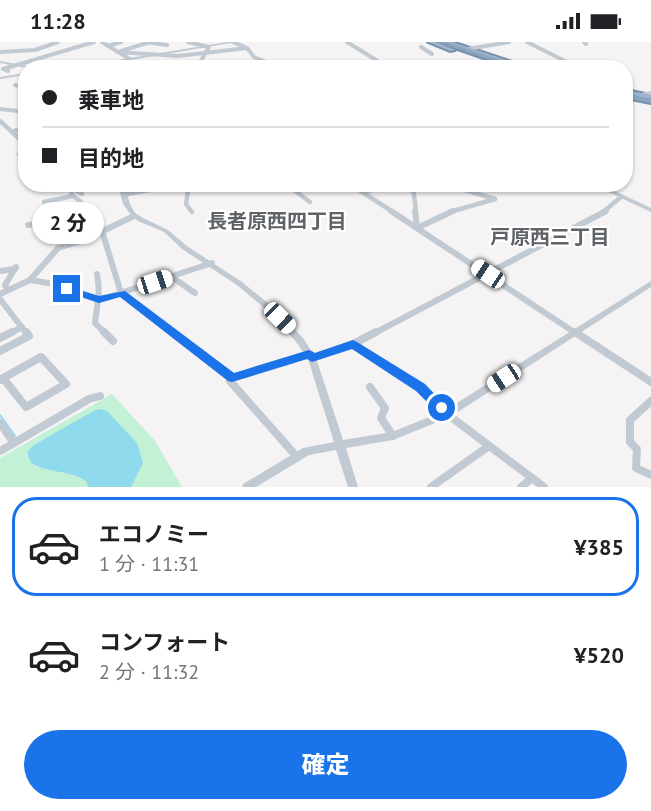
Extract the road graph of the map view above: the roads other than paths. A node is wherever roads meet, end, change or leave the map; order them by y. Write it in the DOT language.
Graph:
graph roads {
  1 [pos="58,42"];
  2 [pos="94,42"];
  3 [pos="102,42"];
  4 [pos="121,42"];
  5 [pos="147,42"];
  6 [pos="188,42"];
  7 [pos="234,42"];
  8 [pos="347,42"];
  9 [pos="431,42"];
  10 [pos="436,42"];
  11 [pos="443,42"];
  12 [pos="509,42"];
  13 [pos="527,42"];
  14 [pos="224,43"];
  15 [pos="128,45"];
  16 [pos="167,45"];
  17 [pos="108,46"];
  18 [pos="467,46"];
  19 [pos="134,47"];
  20 [pos="208,47"];
  21 [pos="421,47"];
  22 [pos="477,47"];
  23 [pos="247,48"];
  24 [pos="0,52"];
  25 [pos="117,52"];
  26 [pos="157,54"];
  27 [pos="204,54"];
  28 [pos="432,54"];
  29 [pos="126,59"];
  30 [pos="34,60"];
  31 [pos="120,60"];
  32 [pos="201,60"];
  33 [pos="261,60"];
  34 [pos="378,60"];
  35 [pos="483,60"];
  36 [pos="489,60"];
  37 [pos="496,60"];
  38 [pos="505,60"];
  39 [pos="563,60"];
  40 [pos="0,62"];
  41 [pos="18,64"];
  42 [pos="18,65"];
  43 [pos="8,71"];
  44 [pos="18,75"];
  45 [pos="0,78"];
  46 [pos="15,85"];
  47 [pos="18,86"];
  48 [pos="633,94"];
  49 [pos="633,95"];
  50 [pos="651,98"];
  51 [pos="0,109"];
  52 [pos="18,111"];
  53 [pos="0,121"];
  54 [pos="18,130"];
  55 [pos="14,131"];
  56 [pos="18,136"];
  57 [pos="71,192"];
  58 [pos="79,192"];
  59 [pos="122,192"];
  60 [pos="138,192"];
  61 [pos="188,192"];
  62 [pos="297,192"];
  63 [pos="363,192"];
  64 [pos="413,192"];
  65 [pos="472,192"];
  66 [pos="611,192"];
  67 [pos="82,194"];
  68 [pos="123,195"];
  69 [pos="73,196"];
  70 [pos="621,197"];
  71 [pos="44,202"];
  72 [pos="310,202"];
  73 [pos="651,210"];
  74 [pos="192,212"];
  75 [pos="134,216"];
  76 [pos="55,221"];
  77 [pos="28,225"];
  78 [pos="417,228"];
  79 [pos="100,232"];
  80 [pos="59,241"];
  81 [pos="213,263"];
  82 [pos="0,271"];
  83 [pos="97,274"];
  84 [pos="488,274"];
  85 [pos="172,277"];
  86 [pos="30,280"];
  87 [pos="651,283"];
  88 [pos="8,290"];
  89 [pos="121,293"];
  90 [pos="195,293"];
  91 [pos="0,294"];
  92 [pos="0,299"];
  93 [pos="99,300"];
  94 [pos="22,327"];
  95 [pos="575,332"];
  96 [pos="0,338"];
  97 [pos="113,341"];
  98 [pos="353,344"];
  99 [pos="0,351"];
  100 [pos="311,356"];
  101 [pos="232,378"];
  102 [pos="2,379"];
  103 [pos="651,382"];
  104 [pos="370,387"];
  105 [pos="100,396"];
  106 [pos="651,401"];
  107 [pos="447,414"];
  108 [pos="0,423"];
  109 [pos="393,436"];
  110 [pos="14,442"];
  111 [pos="340,445"];
  112 [pos="489,446"];
  113 [pos="0,451"];
  114 [pos="297,458"];
  115 [pos="651,474"];
  116 [pos="532,478"];
  117 [pos="247,487"];
  118 [pos="353,487"];
  119 [pos="431,487"];
  120 [pos="522,487"];
  121 [pos="544,487"];
  1 -- 24 [label="street"];
  2 -- 30 [label="street"];
  3 -- 17 [label="street"];
  4 -- 17 [label="street"];
  5 -- 16 [label="street"];
  5 -- 19 [label="street"];
  6 -- 20 [label="street"];
  7 -- 14 [label="street"];
  7 -- 23 [label="street"];
  8 -- 34 [label="street"];
  9 -- 35 [label="highway"];
  10 -- 36 [label="highway"];
  11 -- 18 [label="highway"];
  11 -- 37 [label="highway"];
  12 -- 22 [label="street"];
  13 -- 39 [label="street"];
  14 -- 20 [label="street"];
  15 -- 19 [label="street"];
  17 -- 25 [label="street"];
  18 -- 22 [label="street"];
  18 -- 22 [label="street"];
  18 -- 38 [label="highway"];
  19 -- 25 [label="street"];
  20 -- 26 [label="street"];
  20 -- 27 [label="street"];
  21 -- 28 [label="street"];
  23 -- 27 [label="street"];
  23 -- 33 [label="street"];
  25 -- 26 [label="street"];
  25 -- 29 [label="street"];
  26 -- 27 [label="street"];
  26 -- 29 [label="street"];
  27 -- 32 [label="street"];
  29 -- 31 [label="street"];
  40 -- 41 [label="street"];
  42 -- 43 [label="street"];
  44 -- 45 [label="street"];
  46 -- 47 [label="street"];
  48 -- 50 [label="street"];
  49 -- 50 [label="highway"];
  51 -- 52 [label="street"];
  53 -- 55 [label="street"];
  54 -- 55 [label="street"];
  55 -- 56 [label="street"];
  57 -- 69 [label="street"];
  58 -- 67 [label="street"];
  59 -- 68 [label="street"];
  60 -- 68 [label="street"];
  61 -- 74 [label="street"];
  62 -- 72 [label="street"];
  63 -- 78 [label="street"];
  64 -- 78 [label="street"];
  65 -- 78 [label="street"];
  66 -- 70 [label="street"];
  68 -- 75 [label="street"];
  69 -- 71 [label="street"];
  69 -- 79 [label="street"];
  70 -- 73 [label="street"];
  70 -- 84 [label="street"];
  75 -- 79 [label="street"];
  75 -- 81 [label="street"];
  76 -- 77 [label="street"];
  78 -- 84 [label="street"];
  79 -- 80 [label="street"];
  79 -- 86 [label="street"];
  79 -- 89 [label="street"];
  81 -- 85 [label="street"];
  81 -- 100 [label="street"];
  82 -- 88 [label="street"];
  83 -- 93 [label="street"];
  84 -- 95 [label="street"];
  84 -- 98 [label="street"];
  85 -- 89 [label="street"];
  85 -- 90 [label="street"];
  86 -- 88 [label="street"];
  86 -- 93 [label="street"];
  87 -- 95 [label="street"];
  88 -- 91 [label="street"];
  89 -- 93 [label="street"];
  89 -- 101 [label="street"];
  92 -- 94 [label="street"];
  93 -- 97 [label="street"];
  94 -- 96 [label="street"];
  94 -- 99 [label="street"];
  95 -- 103 [label="street"];
  95 -- 107 [label="street"];
  98 -- 100 [label="street"];
  98 -- 107 [label="street"];
  100 -- 101 [label="street"];
  100 -- 111 [label="street"];
  101 -- 114 [label="street"];
  102 -- 102 [label="street"];
  104 -- 109 [label="street"];
  105 -- 110 [label="street"];
  106 -- 115 [label="street"];
  107 -- 109 [label="street"];
  107 -- 112 [label="street"];
  108 -- 110 [label="street"];
  109 -- 111 [label="street"];
  110 -- 113 [label="street"];
  111 -- 114 [label="street"];
  111 -- 118 [label="street"];
  112 -- 116 [label="street"];
  112 -- 119 [label="street"];
  114 -- 117 [label="street"];
  116 -- 120 [label="street"];
  116 -- 121 [label="street"];
}
